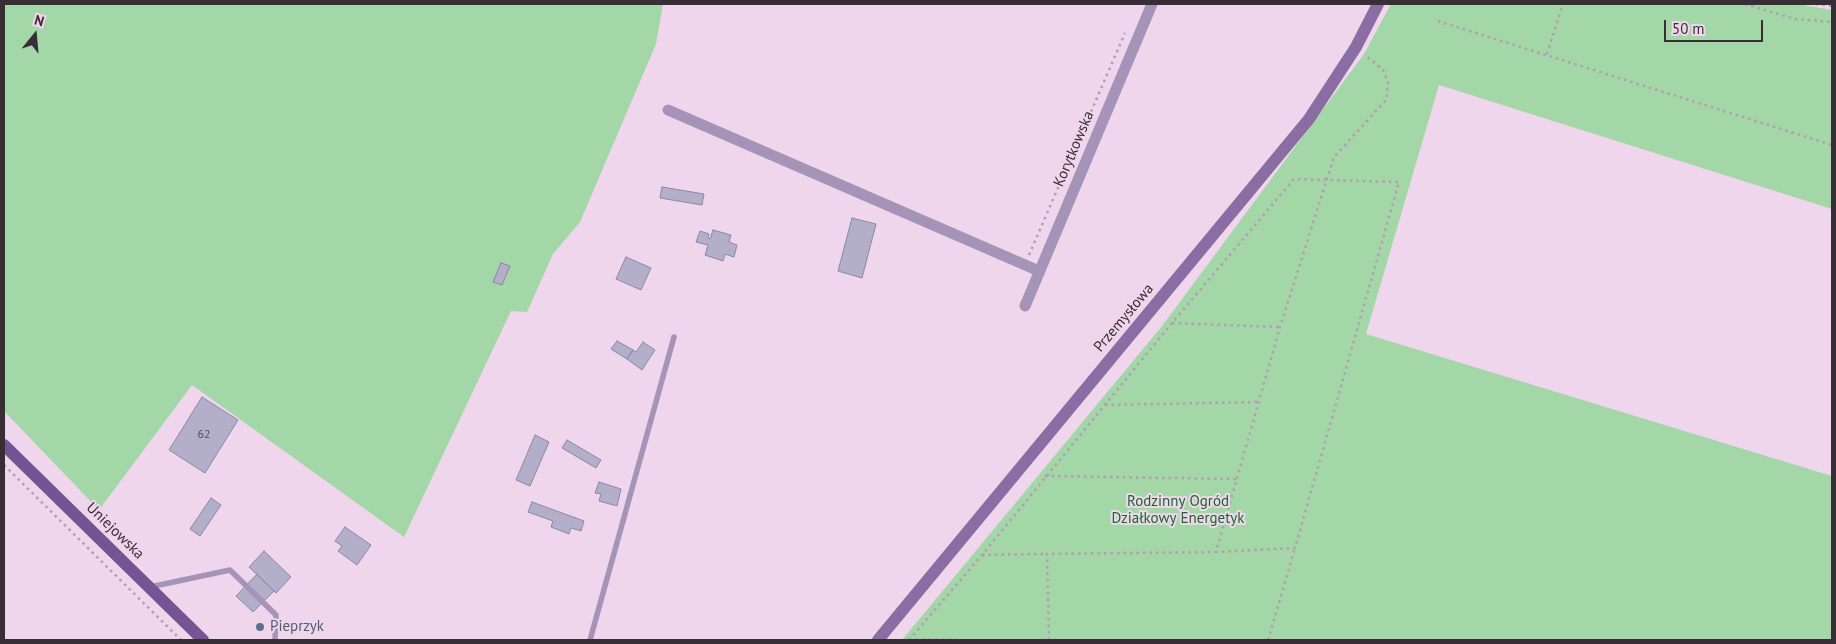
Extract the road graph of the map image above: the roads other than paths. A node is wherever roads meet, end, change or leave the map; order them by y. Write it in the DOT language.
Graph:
graph roads {
  1 [pos="1152,4"];
  2 [pos="1378,4"];
  3 [pos="668,110"];
  4 [pos="1040,271"];
  5 [pos="1025,306"];
  6 [pos="674,337"];
  7 [pos="4,445"];
  8 [pos="149,587"];
  9 [pos="203,640"];
  10 [pos="275,640"];
  11 [pos="590,640"];
  12 [pos="878,640"];
  1 -- 4 [label="street, Korytkowska"];
  2 -- 12 [label="main road, Przemysłowa"];
  3 -- 4 [label="street"];
  4 -- 5 [label="street, Korytkowska"];
  6 -- 11 [label="lane"];
  7 -- 8 [label="main road, Uniejowska"];
  8 -- 9 [label="main road, Uniejowska"];
  8 -- 10 [label="lane"];
}
